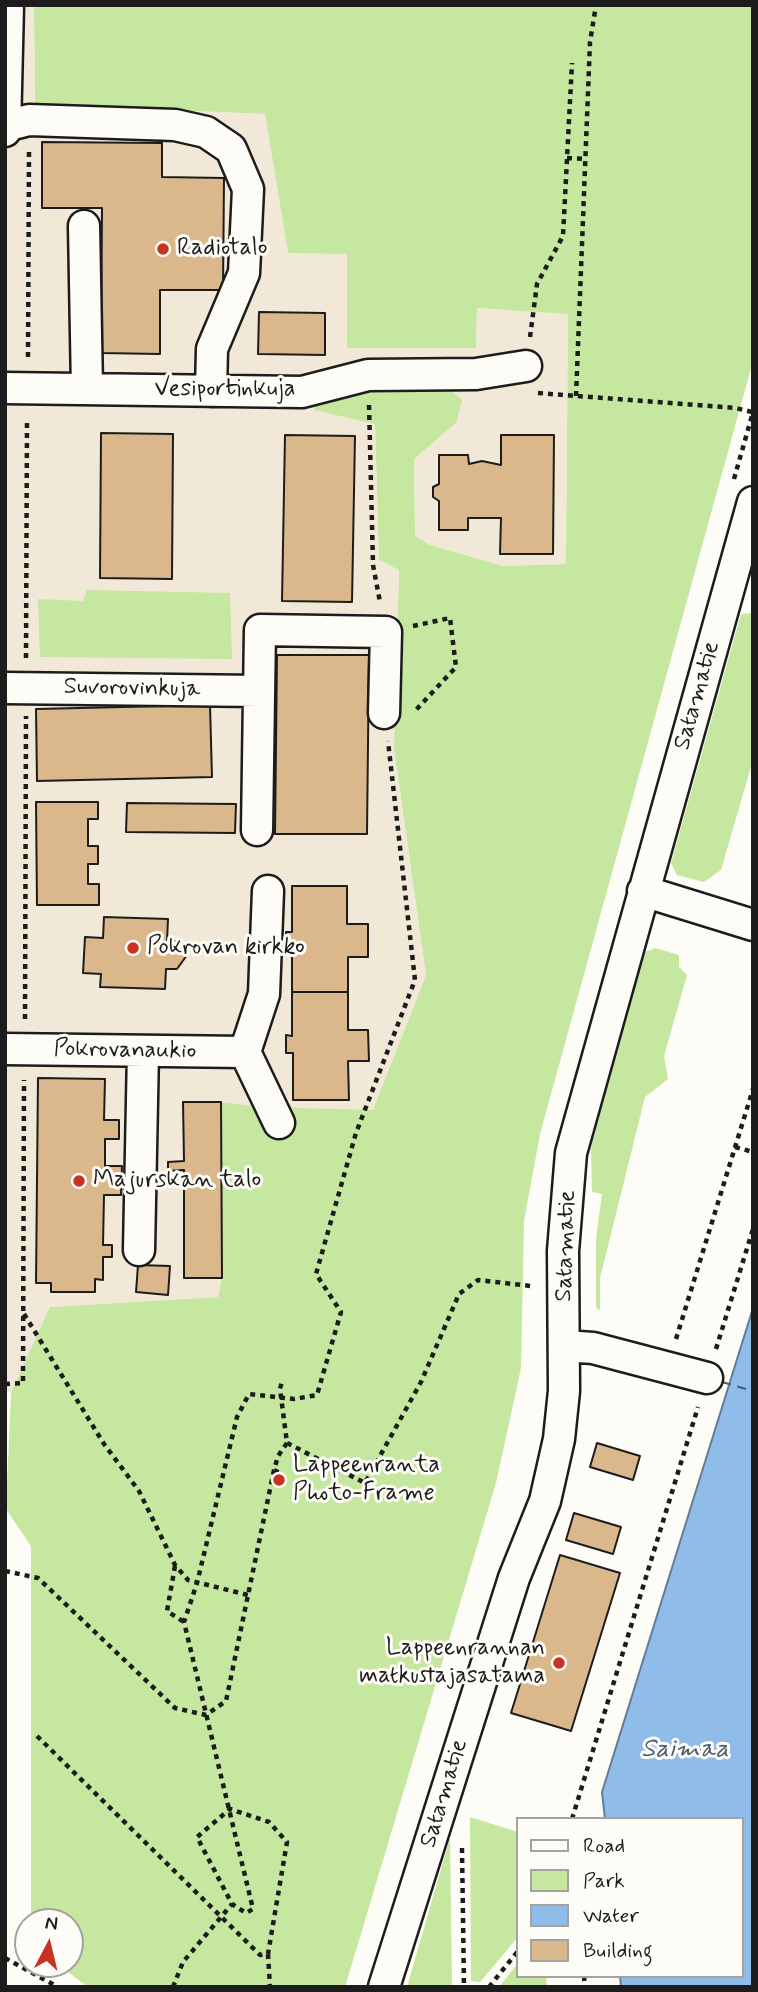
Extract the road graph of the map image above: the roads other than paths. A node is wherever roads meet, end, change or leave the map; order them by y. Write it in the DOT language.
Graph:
graph roads {
  1 [pos="8,5"];
  2 [pos="5,126"];
  3 [pos="5,131"];
  4 [pos="84,226"];
  5 [pos="526,366"];
  6 [pos="5,388"];
  7 [pos="87,390"];
  8 [pos="211,391"];
  9 [pos="753,502"];
  10 [pos="744,566"];
  11 [pos="5,688"];
  12 [pos="259,691"];
  13 [pos="391,722"];
  14 [pos="257,830"];
  15 [pos="268,891"];
  16 [pos="643,891"];
  17 [pos="753,925"];
  18 [pos="5,1049"];
  19 [pos="143,1051"];
  20 [pos="245,1052"];
  21 [pos="279,1123"];
  22 [pos="139,1250"];
  23 [pos="564,1346"];
  24 [pos="707,1378"];
  25 [pos="384,1987"];
  1 -- 2 [label="street"];
  2 -- 3 [label="street"];
  2 -- 8 [label="street"];
  4 -- 7 [label="street"];
  5 -- 8 [label="street, Vesiportinkuja"];
  6 -- 7 [label="street, Vesiportinkuja"];
  7 -- 8 [label="street, Vesiportinkuja"];
  9 -- 10 [label="street, Satamatie"];
  10 -- 16 [label="street, Satamatie"];
  11 -- 12 [label="street, Suvorovinkuja"];
  12 -- 13 [label="street"];
  12 -- 14 [label="street"];
  15 -- 20 [label="street"];
  16 -- 17 [label="street"];
  16 -- 23 [label="street, Satamatie"];
  18 -- 19 [label="street, Pokrovanaukio"];
  19 -- 20 [label="street, Pokrovanaukio"];
  19 -- 22 [label="street"];
  20 -- 21 [label="street"];
  23 -- 24 [label="street"];
  23 -- 25 [label="street, Satamatie"];
}
